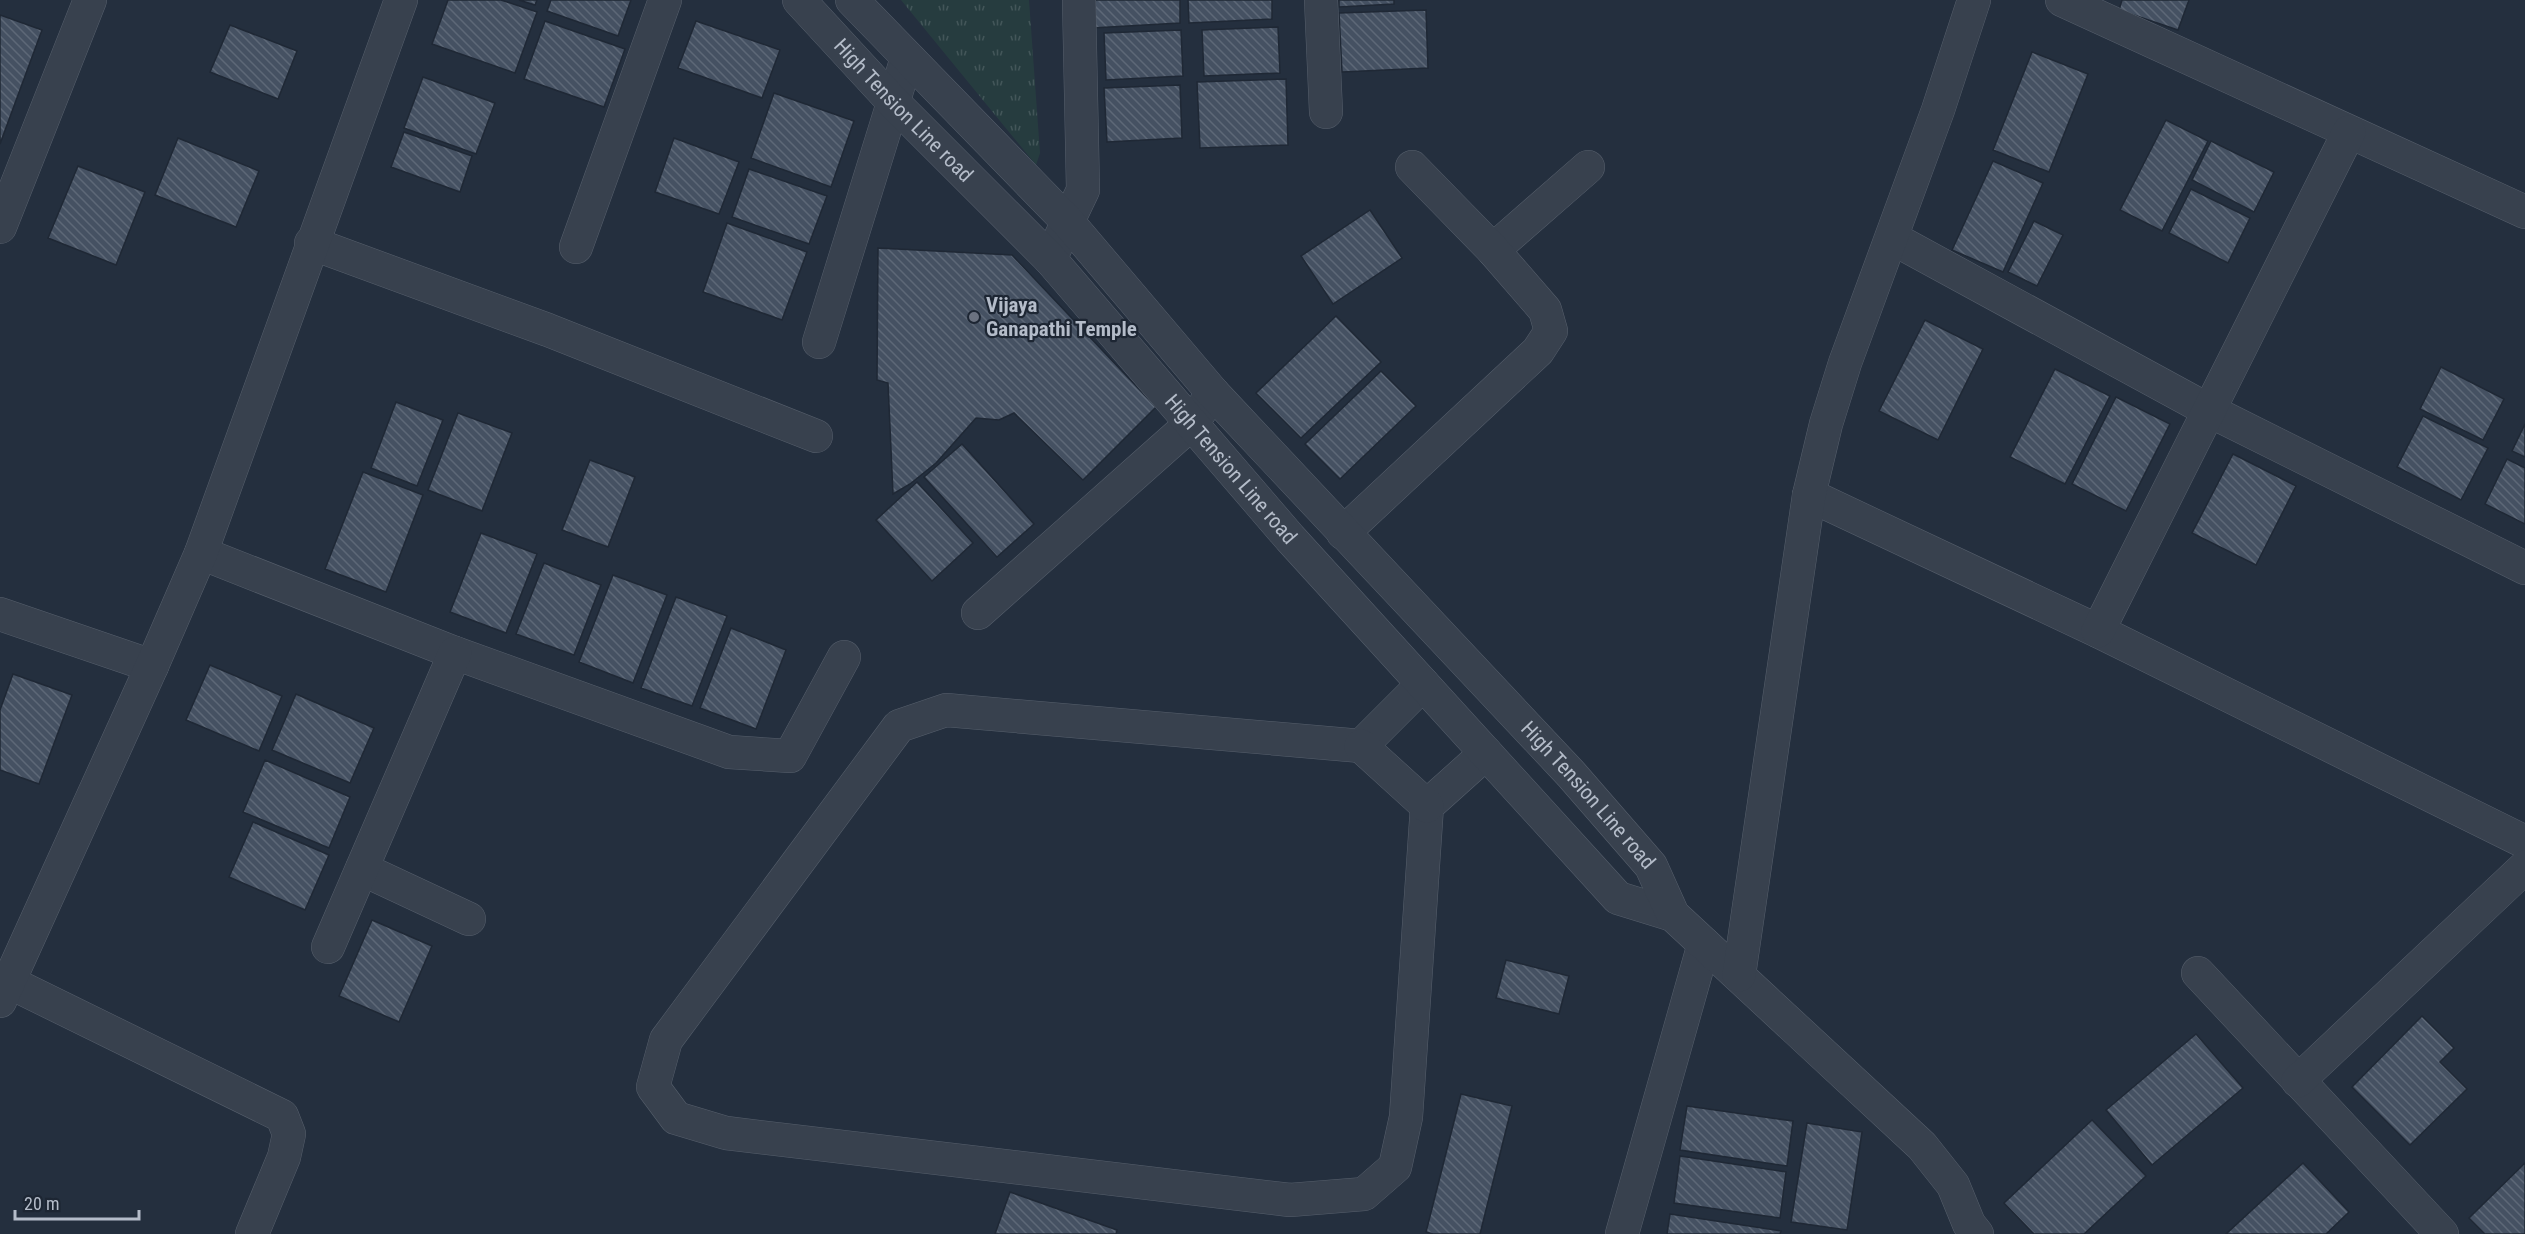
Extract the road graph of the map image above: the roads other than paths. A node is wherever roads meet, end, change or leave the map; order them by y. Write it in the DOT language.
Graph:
graph roads {
  1 [pos="90,0"];
  2 [pos="401,0"];
  3 [pos="664,0"];
  4 [pos="799,0"];
  5 [pos="852,0"];
  6 [pos="1079,0"];
  7 [pos="1321,0"];
  8 [pos="1974,0"];
  9 [pos="2062,0"];
  10 [pos="907,58"];
  11 [pos="894,103"];
  12 [pos="1326,112"];
  13 [pos="2349,132"];
  14 [pos="1412,167"];
  15 [pos="1588,167"];
  16 [pos="2525,212"];
  17 [pos="1067,221"];
  18 [pos="0,227"];
  19 [pos="1892,238"];
  20 [pos="311,243"];
  21 [pos="576,247"];
  22 [pos="1492,250"];
  23 [pos="1050,259"];
  24 [pos="819,342"];
  25 [pos="1213,393"];
  26 [pos="2208,410"];
  27 [pos="1192,423"];
  28 [pos="816,436"];
  29 [pos="1809,495"];
  30 [pos="1343,533"];
  31 [pos="201,553"];
  32 [pos="2525,568"];
  33 [pos="978,613"];
  34 [pos="0,614"];
  35 [pos="2098,631"];
  36 [pos="455,653"];
  37 [pos="844,657"];
  38 [pos="152,666"];
  39 [pos="1423,684"];
  40 [pos="1361,746"];
  41 [pos="1486,753"];
  42 [pos="1427,806"];
  43 [pos="2525,842"];
  44 [pos="2525,867"];
  45 [pos="362,869"];
  46 [pos="1673,915"];
  47 [pos="470,919"];
  48 [pos="1704,944"];
  49 [pos="328,947"];
  50 [pos="2198,973"];
  51 [pos="1738,975"];
  52 [pos="4,992"];
  53 [pos="2298,1081"];
  54 [pos="1970,1231"];
  55 [pos="252,1234"];
  56 [pos="1622,1234"];
  57 [pos="2442,1234"];
  1 -- 18 [label="street"];
  2 -- 20 [label="street"];
  3 -- 21 [label="street"];
  4 -- 11 [label="street, High Tension Line road"];
  5 -- 10 [label="street, High Tension Line road"];
  6 -- 17 [label="street"];
  7 -- 12 [label="street"];
  8 -- 19 [label="street"];
  9 -- 13 [label="street"];
  10 -- 11 [label="street"];
  10 -- 17 [label="street, High Tension Line road"];
  11 -- 23 [label="street, High Tension Line road"];
  11 -- 24 [label="street"];
  13 -- 16 [label="street"];
  13 -- 26 [label="street"];
  14 -- 22 [label="street"];
  15 -- 22 [label="street"];
  17 -- 23 [label="street"];
  17 -- 25 [label="street, High Tension Line road"];
  19 -- 26 [label="street"];
  19 -- 29 [label="street"];
  20 -- 28 [label="street"];
  20 -- 31 [label="street"];
  22 -- 30 [label="street"];
  23 -- 27 [label="street, High Tension Line road"];
  25 -- 27 [label="street"];
  25 -- 30 [label="street, High Tension Line road"];
  26 -- 32 [label="street"];
  26 -- 35 [label="street"];
  27 -- 33 [label="street"];
  27 -- 39 [label="street, High Tension Line road"];
  29 -- 35 [label="street"];
  29 -- 51 [label="street"];
  30 -- 46 [label="street, High Tension Line road"];
  31 -- 36 [label="street"];
  31 -- 38 [label="street"];
  34 -- 38 [label="street"];
  35 -- 43 [label="street"];
  36 -- 37 [label="street"];
  36 -- 45 [label="street"];
  38 -- 52 [label="street"];
  39 -- 40 [label="street"];
  39 -- 41 [label="street, High Tension Line road"];
  40 -- 42 [label="street"];
  40 -- 42 [label="street"];
  41 -- 42 [label="street"];
  41 -- 46 [label="street, High Tension Line road"];
  44 -- 53 [label="street"];
  45 -- 47 [label="street"];
  45 -- 49 [label="street"];
  46 -- 48 [label="street, High Tension Line road"];
  48 -- 51 [label="street, High Tension Line road"];
  48 -- 56 [label="street"];
  50 -- 53 [label="street"];
  51 -- 54 [label="street, High Tension Line road"];
  52 -- 55 [label="street"];
  53 -- 57 [label="street"];
}
